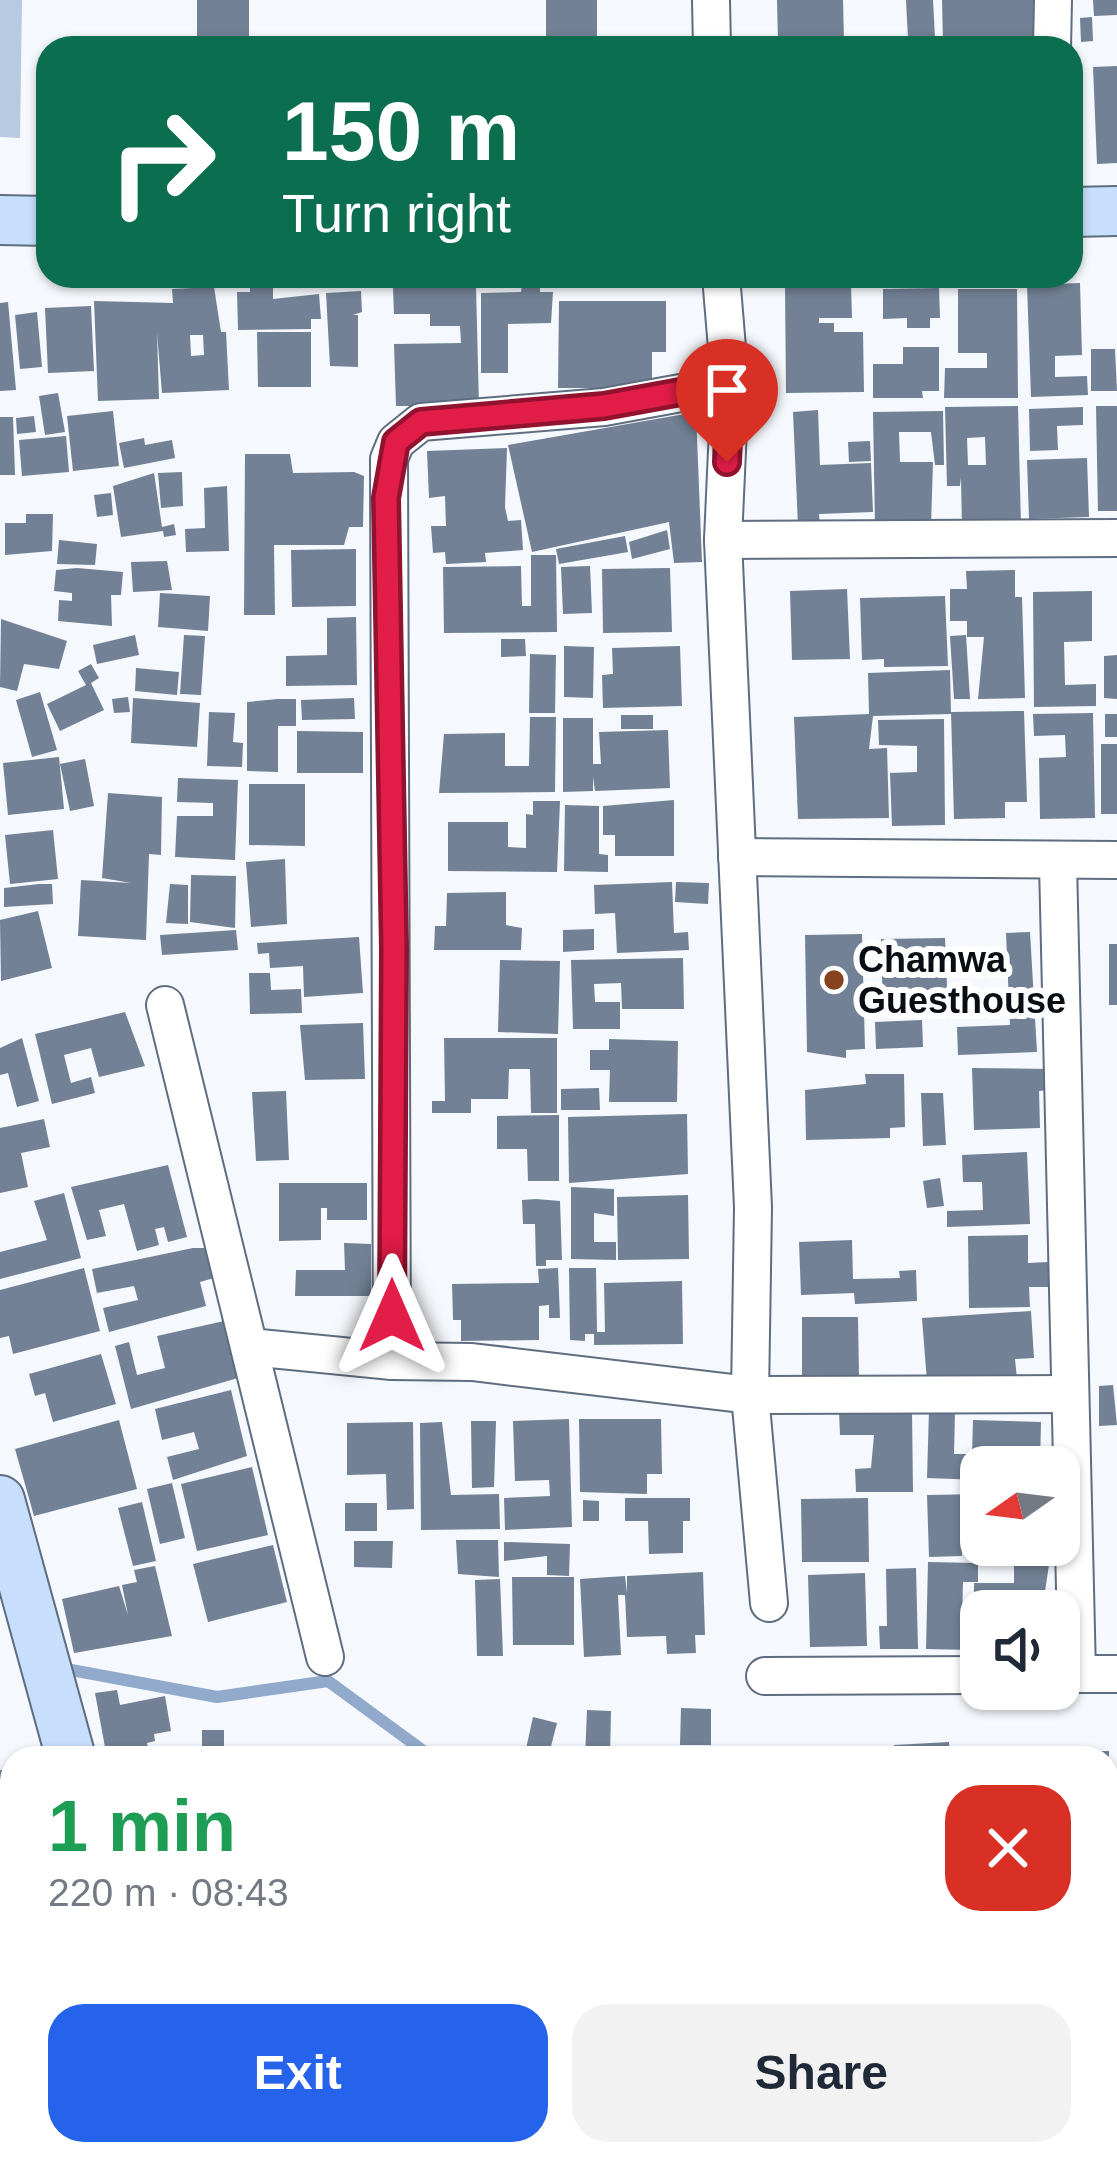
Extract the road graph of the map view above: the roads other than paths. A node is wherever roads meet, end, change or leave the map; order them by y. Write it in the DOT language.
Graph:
graph roads {
  1 [pos="711,0"];
  2 [pos="1053,0"];
  3 [pos="712,36"];
  4 [pos="1052,36"];
  5 [pos="1117,211"];
  6 [pos="1083,212"];
  7 [pos="0,220"];
  8 [pos="36,221"];
  9 [pos="722,288"];
  10 [pos="730,383"];
  11 [pos="1117,538"];
  12 [pos="723,540"];
  13 [pos="737,857"];
  14 [pos="1117,860"];
  15 [pos="1058,863"];
  16 [pos="165,1005"];
  17 [pos="250,1347"];
  18 [pos="392,1361"];
  19 [pos="1068,1394"];
  20 [pos="750,1395"];
  21 [pos="0,1500"];
  22 [pos="1068,1590"];
  23 [pos="769,1603"];
  24 [pos="325,1657"];
  25 [pos="1080,1674"];
  26 [pos="1117,1674"];
  27 [pos="960,1675"];
  28 [pos="765,1676"];
  29 [pos="68,1746"];
  1 -- 3 [label="street"];
  2 -- 4 [label="street"];
  5 -- 6 [label="street"];
  7 -- 8 [label="street"];
  9 -- 10 [label="street"];
  10 -- 12 [label="street"];
  10 -- 18 [label="street"];
  11 -- 12 [label="street"];
  12 -- 13 [label="street"];
  13 -- 15 [label="street"];
  13 -- 20 [label="street"];
  14 -- 15 [label="street"];
  15 -- 19 [label="street"];
  16 -- 17 [label="street"];
  17 -- 18 [label="street"];
  17 -- 24 [label="street"];
  18 -- 20 [label="street"];
  19 -- 20 [label="street"];
  19 -- 22 [label="street"];
  20 -- 23 [label="street"];
  21 -- 29 [label="street"];
  25 -- 26 [label="street"];
  27 -- 28 [label="street"];
}
